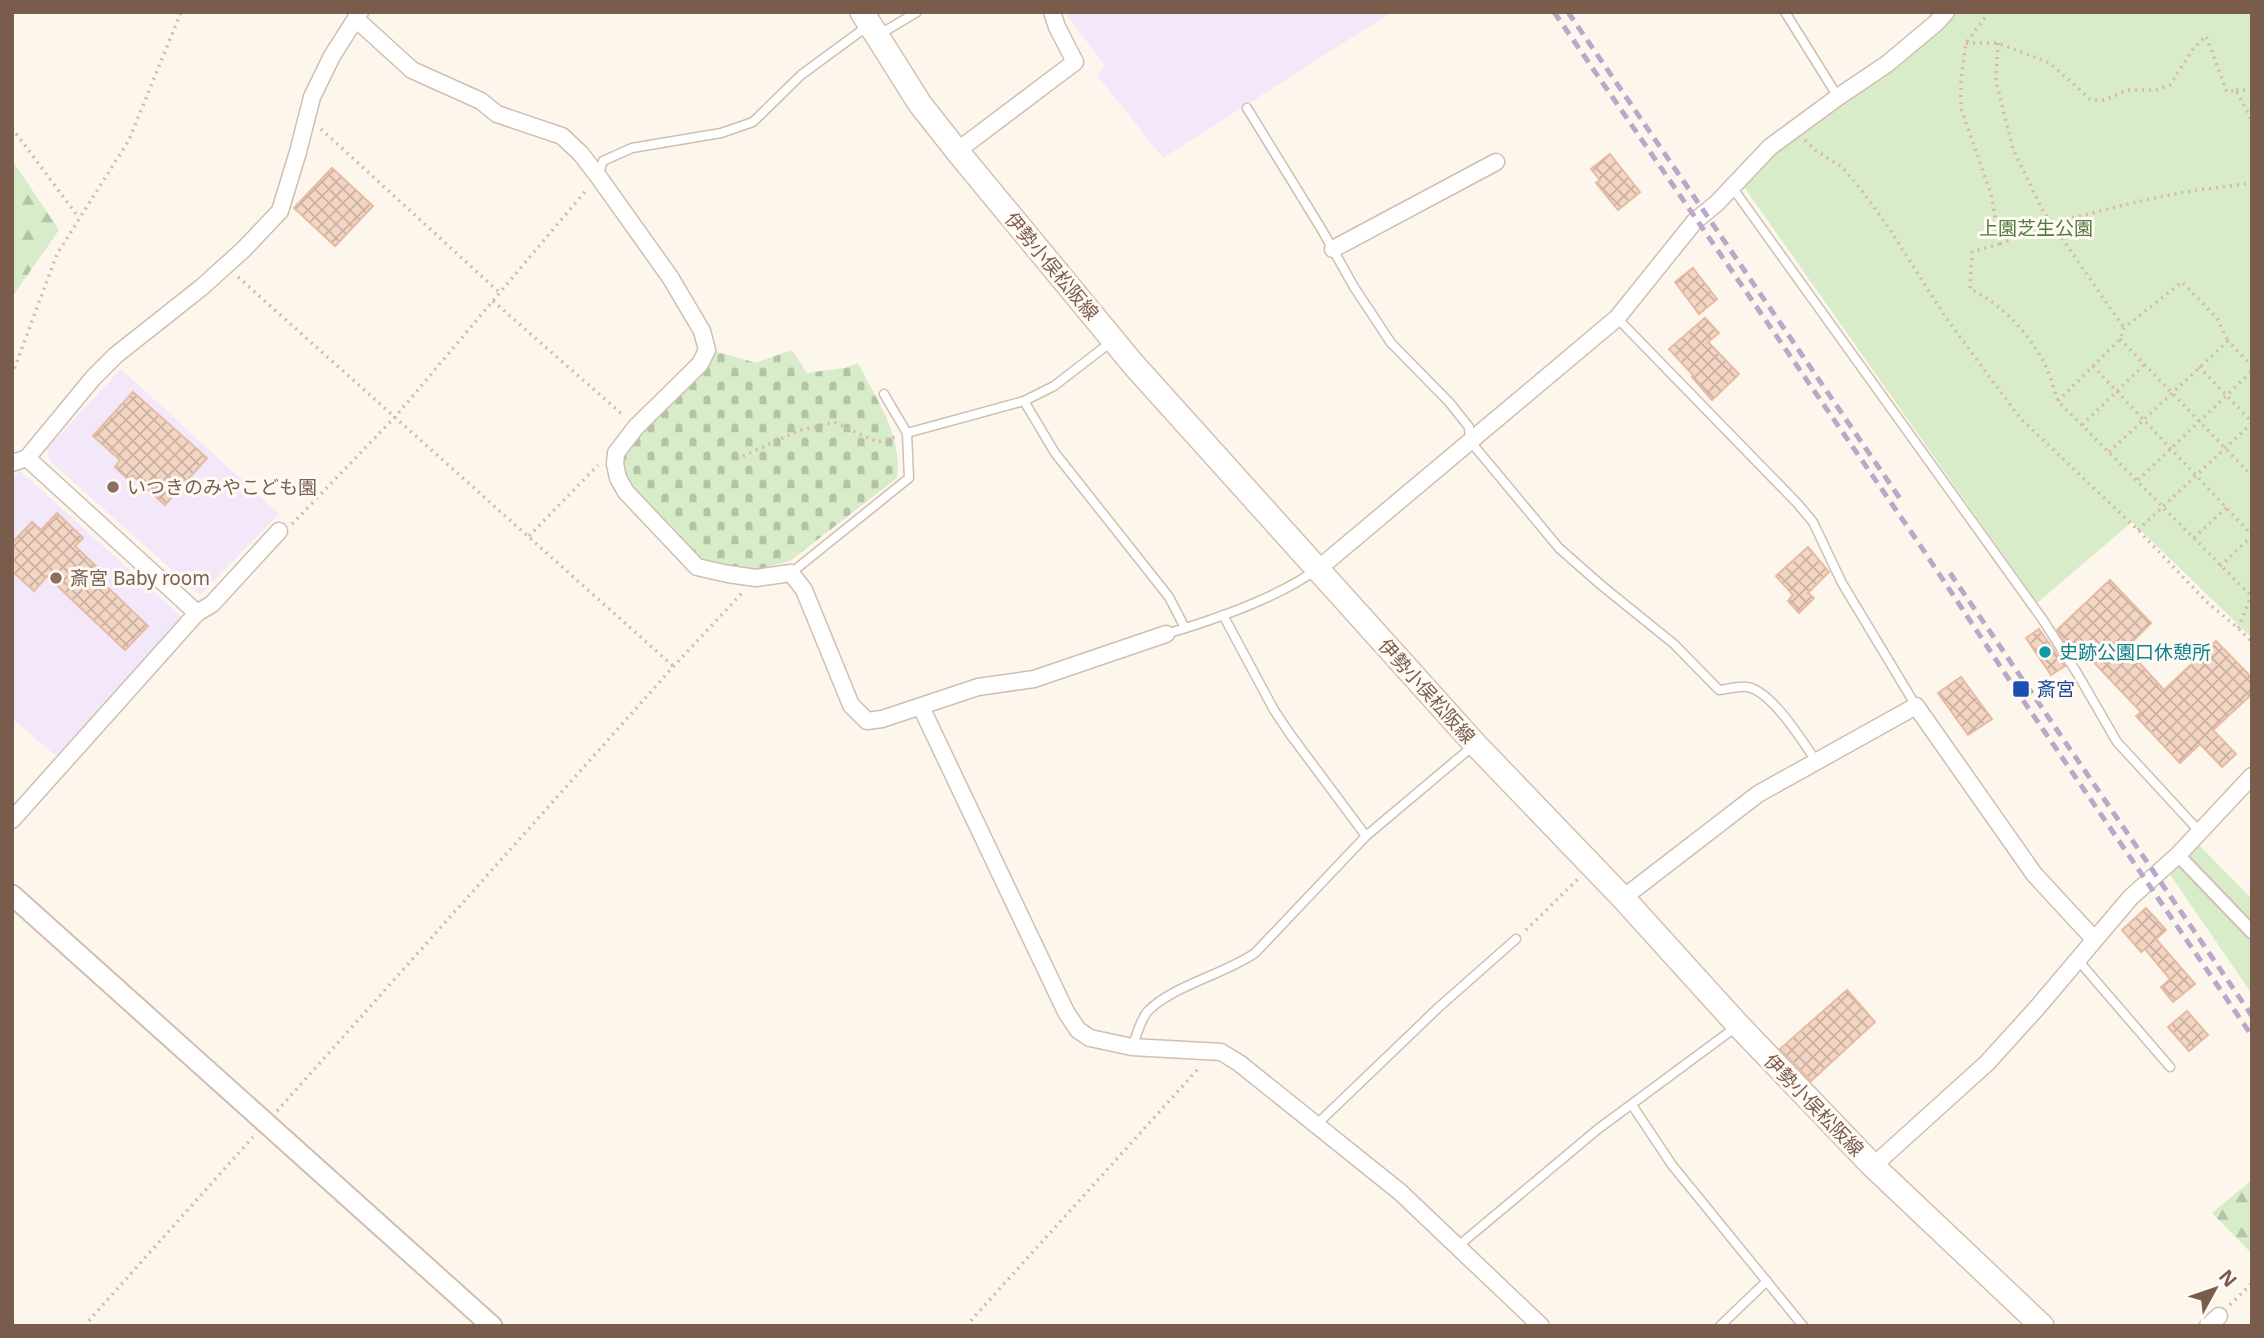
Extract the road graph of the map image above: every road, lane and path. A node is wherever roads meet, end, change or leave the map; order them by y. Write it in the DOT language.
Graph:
graph roads {
  1 [pos="181,12"];
  2 [pos="917,12"];
  3 [pos="1052,12"];
  4 [pos="1785,12"];
  5 [pos="1946,12"];
  6 [pos="1989,12"];
  7 [pos="358,16"];
  8 [pos="869,24"];
  9 [pos="1966,43"];
  10 [pos="1998,43"];
  11 [pos="2236,90"];
  12 [pos="2252,90"];
  13 [pos="1838,97"];
  14 [pos="1247,108"];
  15 [pos="307,115"];
  16 [pos="2252,121"];
  17 [pos="12,128"];
  18 [pos="1794,129"];
  19 [pos="957,151"];
  20 [pos="1496,162"];
  21 [pos="598,176"];
  22 [pos="2252,183"];
  23 [pos="1732,187"];
  24 [pos="79,218"];
  25 [pos="2051,223"];
  26 [pos="1999,244"];
  27 [pos="1333,249"];
  28 [pos="226,266"];
  29 [pos="500,293"];
  30 [pos="493,301"];
  31 [pos="1617,318"];
  32 [pos="2124,328"];
  33 [pos="2120,339"];
  34 [pos="1113,340"];
  35 [pos="2228,341"];
  36 [pos="2144,365"];
  37 [pos="2093,366"];
  38 [pos="2252,366"];
  39 [pos="2199,368"];
  40 [pos="2252,371"];
  41 [pos="12,375"];
  42 [pos="2118,391"];
  43 [pos="2172,393"];
  44 [pos="884,394"];
  45 [pos="2226,395"];
  46 [pos="1024,401"];
  47 [pos="2058,401"];
  48 [pos="396,417"];
  49 [pos="2144,419"];
  50 [pos="2199,421"];
  51 [pos="2252,423"];
  52 [pos="2082,425"];
  53 [pos="636,427"];
  54 [pos="907,433"];
  55 [pos="1470,441"];
  56 [pos="2171,449"];
  57 [pos="2225,449"];
  58 [pos="2109,452"];
  59 [pos="616,453"];
  60 [pos="743,456"];
  61 [pos="16,461"];
  62 [pos="2196,476"];
  63 [pos="2252,476"];
  64 [pos="2138,480"];
  65 [pos="2164,507"];
  66 [pos="2226,508"];
  67 [pos="2138,530"];
  68 [pos="279,531"];
  69 [pos="529,536"];
  70 [pos="2252,536"];
  71 [pos="2194,538"];
  72 [pos="2220,566"];
  73 [pos="1318,569"];
  74 [pos="791,573"];
  75 [pos="756,578"];
  76 [pos="2251,597"];
  77 [pos="197,613"];
  78 [pos="1223,615"];
  79 [pos="1185,628"];
  80 [pos="2238,628"];
  81 [pos="1166,634"];
  82 [pos="2252,642"];
  83 [pos="673,667"];
  84 [pos="1916,706"];
  85 [pos="921,707"];
  86 [pos="1475,744"];
  87 [pos="1816,761"];
  88 [pos="2252,776"];
  89 [pos="12,820"];
  90 [pos="2199,831"];
  91 [pos="1366,836"];
  92 [pos="2178,855"];
  93 [pos="1592,865"];
  94 [pos="12,895"];
  95 [pos="1623,898"];
  96 [pos="2252,932"];
  97 [pos="1516,939"];
  98 [pos="2094,939"];
  99 [pos="2077,959"];
  100 [pos="1738,1025"];
  101 [pos="1132,1046"];
  102 [pos="1203,1050"];
  103 [pos="2170,1068"];
  104 [pos="1632,1105"];
  105 [pos="266,1123"];
  106 [pos="1316,1125"];
  107 [pos="1873,1166"];
  108 [pos="1457,1247"];
  109 [pos="1767,1281"];
  110 [pos="2252,1283"];
  111 [pos="2213,1321"];
  112 [pos="84,1326"];
  113 [pos="492,1326"];
  114 [pos="966,1326"];
  115 [pos="1541,1326"];
  116 [pos="1720,1326"];
  117 [pos="1803,1326"];
  118 [pos="2042,1326"];
  1 -- 24 [label="path"];
  2 -- 8 [label="lane"];
  3 -- 19 [label="street"];
  4 -- 13 [label="lane"];
  5 -- 13 [label="street"];
  6 -- 9 [label="path"];
  7 -- 15 [label="street"];
  7 -- 21 [label="street"];
  8 -- 19 [label="main road, 伊勢小俣松阪線"];
  8 -- 21 [label="lane"];
  9 -- 10 [label="path"];
  9 -- 26 [label="path"];
  10 -- 11 [label="path"];
  10 -- 25 [label="path"];
  11 -- 12 [label="path"];
  11 -- 16 [label="path"];
  13 -- 18 [label="street"];
  14 -- 27 [label="lane"];
  15 -- 28 [label="street"];
  15 -- 29 [label="path"];
  17 -- 24 [label="path"];
  18 -- 23 [label="street"];
  18 -- 67 [label="path"];
  19 -- 34 [label="main road, 伊勢小俣松阪線"];
  20 -- 27 [label="street"];
  21 -- 29 [label="path"];
  21 -- 53 [label="street"];
  22 -- 25 [label="path"];
  23 -- 31 [label="street"];
  23 -- 90 [label="lane"];
  24 -- 41 [label="path"];
  25 -- 26 [label="path"];
  25 -- 32 [label="path"];
  26 -- 47 [label="path"];
  27 -- 55 [label="lane"];
  28 -- 48 [label="path"];
  28 -- 61 [label="street"];
  29 -- 30 [label="path"];
  30 -- 48 [label="path"];
  30 -- 53 [label="path"];
  31 -- 55 [label="street"];
  31 -- 84 [label="lane"];
  32 -- 33 [label="path"];
  32 -- 35 [label="path"];
  33 -- 36 [label="path"];
  33 -- 37 [label="path"];
  34 -- 46 [label="lane"];
  34 -- 73 [label="main road, 伊勢小俣松阪線"];
  35 -- 38 [label="path"];
  35 -- 39 [label="path"];
  36 -- 42 [label="path"];
  36 -- 43 [label="path"];
  37 -- 42 [label="path"];
  37 -- 47 [label="path"];
  39 -- 43 [label="path"];
  39 -- 45 [label="path"];
  40 -- 45 [label="path"];
  42 -- 49 [label="path"];
  42 -- 52 [label="path"];
  43 -- 49 [label="path"];
  43 -- 50 [label="path"];
  44 -- 54 [label="lane"];
  45 -- 50 [label="path"];
  45 -- 51 [label="path"];
  46 -- 54 [label="lane"];
  46 -- 79 [label="lane"];
  47 -- 52 [label="path"];
  48 -- 68 [label="path"];
  48 -- 69 [label="path"];
  49 -- 56 [label="path"];
  49 -- 58 [label="path"];
  50 -- 56 [label="path"];
  50 -- 57 [label="path"];
  51 -- 57 [label="path"];
  52 -- 58 [label="path"];
  53 -- 59 [label="street"];
  54 -- 60 [label="path"];
  54 -- 74 [label="lane"];
  55 -- 73 [label="street"];
  55 -- 87 [label="lane"];
  56 -- 62 [label="path"];
  56 -- 64 [label="path"];
  57 -- 62 [label="path"];
  57 -- 63 [label="path"];
  58 -- 64 [label="path"];
  59 -- 69 [label="path"];
  59 -- 75 [label="street"];
  61 -- 77 [label="street"];
  62 -- 65 [label="path"];
  62 -- 66 [label="path"];
  64 -- 65 [label="path"];
  65 -- 67 [label="path"];
  65 -- 71 [label="path"];
  66 -- 70 [label="path"];
  66 -- 71 [label="path"];
  67 -- 80 [label="path"];
  68 -- 77 [label="street"];
  69 -- 83 [label="path"];
  70 -- 72 [label="path"];
  71 -- 72 [label="path"];
  72 -- 76 [label="path"];
  73 -- 78 [label="lane"];
  73 -- 86 [label="main road, 伊勢小俣松阪線"];
  74 -- 75 [label="street"];
  74 -- 85 [label="street"];
  75 -- 83 [label="path"];
  76 -- 80 [label="path"];
  77 -- 89 [label="street"];
  78 -- 79 [label="lane"];
  78 -- 91 [label="lane"];
  79 -- 81 [label="lane"];
  80 -- 82 [label="path"];
  81 -- 85 [label="street"];
  83 -- 105 [label="path"];
  84 -- 87 [label="street"];
  84 -- 98 [label="street"];
  85 -- 101 [label="street"];
  86 -- 91 [label="lane"];
  86 -- 93 [label="main road, 伊勢小俣松阪線"];
  87 -- 95 [label="street"];
  88 -- 90 [label="street"];
  90 -- 92 [label="street"];
  91 -- 101 [label="lane"];
  92 -- 96 [label="street"];
  92 -- 98 [label="street"];
  93 -- 95 [label="main road, 伊勢小俣松阪線"];
  93 -- 97 [label="path"];
  94 -- 105 [label="street"];
  95 -- 100 [label="main road, 伊勢小俣松阪線"];
  97 -- 106 [label="lane"];
  98 -- 99 [label="street"];
  99 -- 103 [label="lane"];
  99 -- 107 [label="street"];
  100 -- 104 [label="lane"];
  100 -- 107 [label="main road, 伊勢小俣松阪線"];
  101 -- 102 [label="street"];
  102 -- 106 [label="street"];
  102 -- 114 [label="path"];
  104 -- 108 [label="lane"];
  104 -- 109 [label="lane"];
  105 -- 112 [label="path"];
  105 -- 113 [label="street"];
  106 -- 108 [label="street"];
  107 -- 118 [label="main road, 伊勢小俣松阪線"];
  108 -- 115 [label="street"];
  109 -- 116 [label="lane"];
  109 -- 117 [label="lane"];
  110 -- 111 [label="path"];
}
